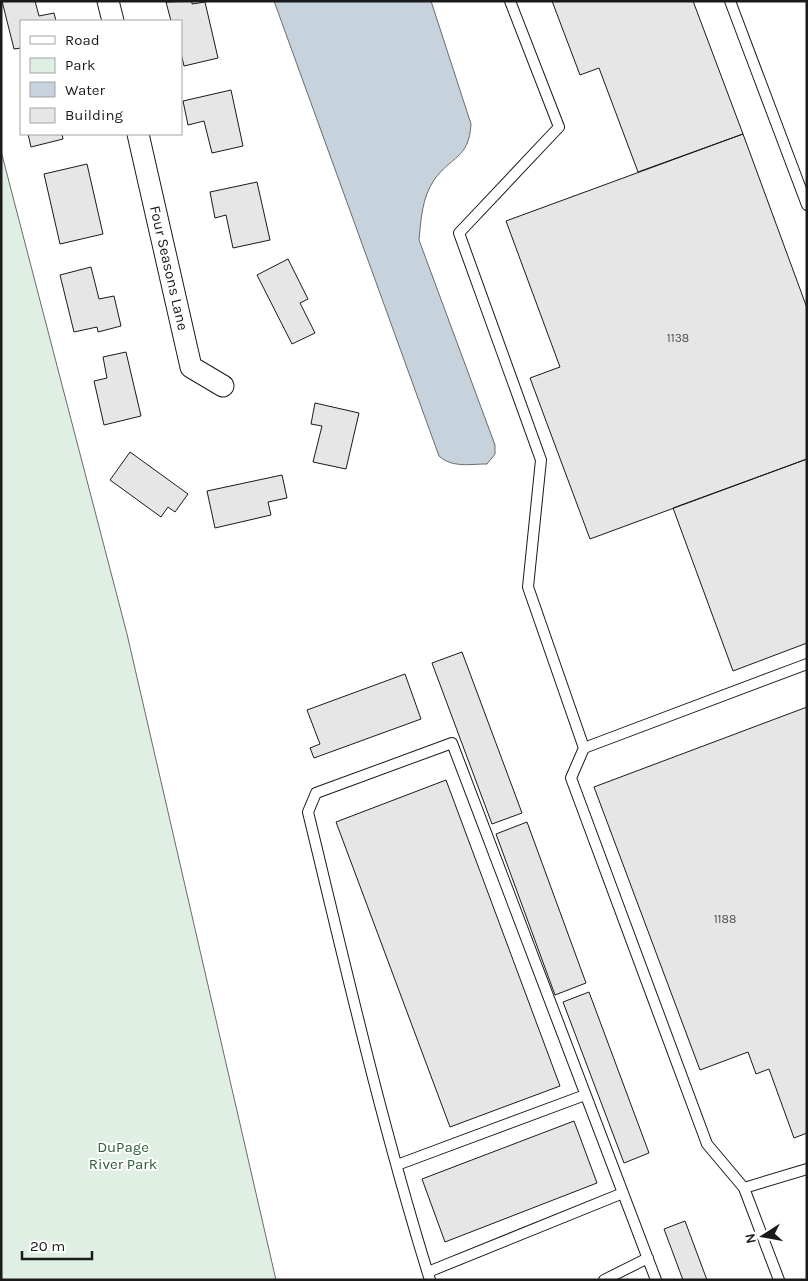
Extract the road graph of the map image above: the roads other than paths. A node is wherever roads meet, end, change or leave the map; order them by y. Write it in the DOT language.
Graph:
graph roads {
  1 [pos="108,1"];
  2 [pos="510,1"];
  3 [pos="730,1"];
  4 [pos="113,20"];
  5 [pos="138,135"];
  6 [pos="807,205"];
  7 [pos="223,386"];
  8 [pos="807,664"];
  9 [pos="584,748"];
  10 [pos="585,1095"];
  11 [pos="397,1165"];
  12 [pos="807,1169"];
  13 [pos="744,1188"];
  14 [pos="623,1193"];
  15 [pos="648,1258"];
  16 [pos="429,1276"];
  17 [pos="604,1280"];
  18 [pos="656,1280"];
  19 [pos="779,1280"];
  1 -- 4 [label="street"];
  2 -- 9 [label="lane"];
  3 -- 6 [label="lane"];
  5 -- 7 [label="street, Four Seasons Lane"];
  8 -- 9 [label="lane"];
  9 -- 13 [label="lane"];
  10 -- 11 [label="lane"];
  10 -- 11 [label="lane"];
  10 -- 14 [label="lane"];
  11 -- 16 [label="lane"];
  12 -- 13 [label="lane"];
  13 -- 19 [label="lane"];
  14 -- 15 [label="lane"];
  14 -- 16 [label="lane"];
  15 -- 17 [label="lane"];
  15 -- 18 [label="lane"];
}
